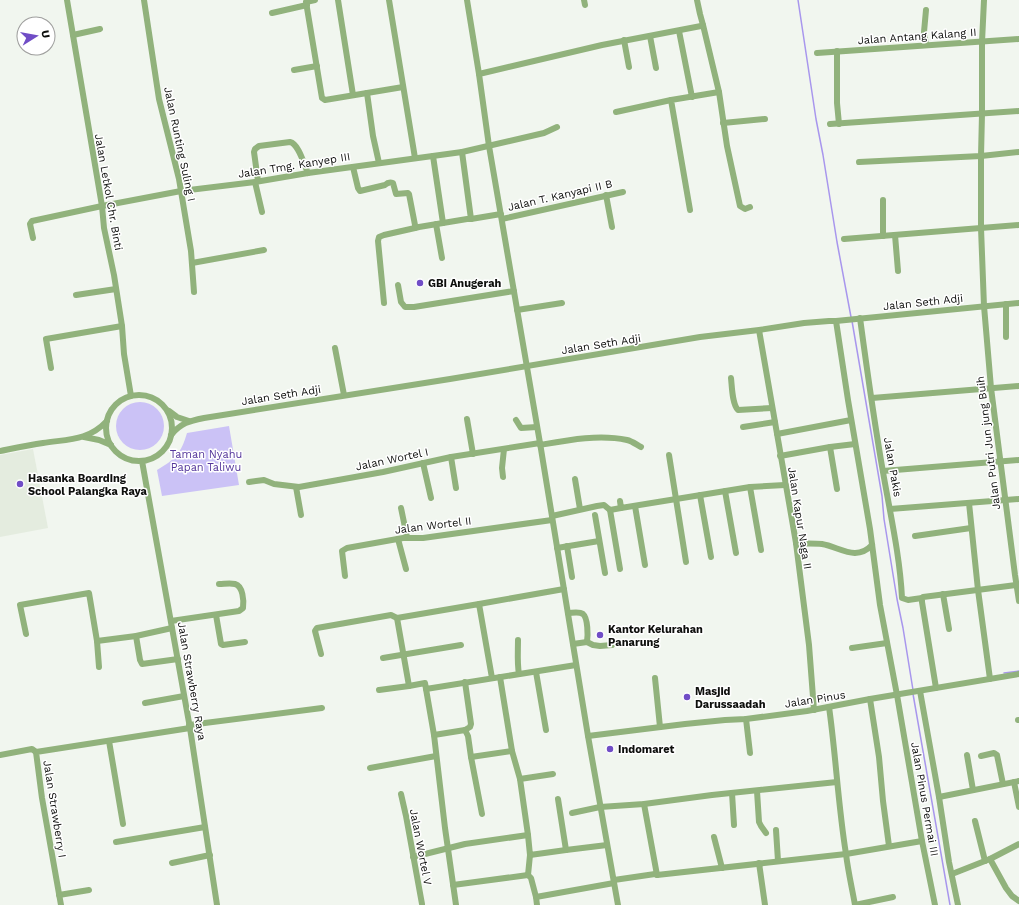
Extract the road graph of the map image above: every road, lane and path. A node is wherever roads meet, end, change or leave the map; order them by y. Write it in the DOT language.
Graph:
graph roads {
  1 [pos="67,0"];
  2 [pos="144,0"];
  3 [pos="315,0"];
  4 [pos="338,0"];
  5 [pos="389,0"];
  6 [pos="468,0"];
  7 [pos="697,0"];
  8 [pos="984,0"];
  9 [pos="306,2"];
  10 [pos="926,10"];
  11 [pos="272,13"];
  12 [pos="703,25"];
  13 [pos="100,29"];
  14 [pos="679,31"];
  15 [pos="73,35"];
  16 [pos="650,36"];
  17 [pos="1019,39"];
  18 [pos="624,40"];
  19 [pos="982,42"];
  20 [pos="926,45"];
  21 [pos="837,51"];
  22 [pos="817,53"];
  23 [pos="317,66"];
  24 [pos="629,67"];
  25 [pos="656,68"];
  26 [pos="294,70"];
  27 [pos="479,74"];
  28 [pos="403,87"];
  29 [pos="718,92"];
  30 [pos="367,93"];
  31 [pos="353,95"];
  32 [pos="692,97"];
  33 [pos="671,100"];
  34 [pos="1019,111"];
  35 [pos="616,112"];
  36 [pos="982,114"];
  37 [pos="765,120"];
  38 [pos="723,123"];
  39 [pos="830,124"];
  40 [pos="839,124"];
  41 [pos="557,127"];
  42 [pos="489,146"];
  43 [pos="462,152"];
  44 [pos="1019,152"];
  45 [pos="432,156"];
  46 [pos="980,156"];
  47 [pos="415,158"];
  48 [pos="859,162"];
  49 [pos="379,163"];
  50 [pos="353,167"];
  51 [pos="308,173"];
  52 [pos="257,181"];
  53 [pos="181,191"];
  54 [pos="623,192"];
  55 [pos="606,195"];
  56 [pos="882,200"];
  57 [pos="102,206"];
  58 [pos="750,207"];
  59 [pos="690,210"];
  60 [pos="262,212"];
  61 [pos="501,216"];
  62 [pos="471,219"];
  63 [pos="444,223"];
  64 [pos="436,224"];
  65 [pos="1019,224"];
  66 [pos="612,227"];
  67 [pos="415,228"];
  68 [pos="981,228"];
  69 [pos="895,235"];
  70 [pos="883,236"];
  71 [pos="33,238"];
  72 [pos="844,239"];
  73 [pos="264,250"];
  74 [pos="442,258"];
  75 [pos="192,262"];
  76 [pos="898,271"];
  77 [pos="398,285"];
  78 [pos="116,289"];
  79 [pos="514,291"];
  80 [pos="194,292"];
  81 [pos="76,295"];
  82 [pos="384,303"];
  83 [pos="562,303"];
  84 [pos="1019,303"];
  85 [pos="1006,304"];
  86 [pos="984,306"];
  87 [pos="517,310"];
  88 [pos="859,319"];
  89 [pos="836,321"];
  90 [pos="122,326"];
  91 [pos="759,330"];
  92 [pos="1006,337"];
  93 [pos="335,348"];
  94 [pos="526,366"];
  95 [pos="51,368"];
  96 [pos="731,378"];
  97 [pos="1019,386"];
  98 [pos="991,388"];
  99 [pos="344,395"];
  100 [pos="131,396"];
  101 [pos="872,398"];
  102 [pos="772,408"];
  103 [pos="166,409"];
  104 [pos="467,419"];
  105 [pos="516,420"];
  106 [pos="851,420"];
  107 [pos="107,421"];
  108 [pos="188,421"];
  109 [pos="775,422"];
  110 [pos="537,427"];
  111 [pos="743,427"];
  112 [pos="776,434"];
  113 [pos="171,435"];
  114 [pos="83,437"];
  115 [pos="540,444"];
  116 [pos="855,444"];
  117 [pos="111,445"];
  118 [pos="641,447"];
  119 [pos="830,448"];
  120 [pos="504,449"];
  121 [pos="0,451"];
  122 [pos="473,454"];
  123 [pos="669,455"];
  124 [pos="780,456"];
  125 [pos="451,457"];
  126 [pos="1019,460"];
  127 [pos="142,461"];
  128 [pos="1000,461"];
  129 [pos="423,463"];
  130 [pos="883,471"];
  131 [pos="503,477"];
  132 [pos="574,479"];
  133 [pos="250,482"];
  134 [pos="785,485"];
  135 [pos="296,487"];
  136 [pos="750,487"];
  137 [pos="456,488"];
  138 [pos="837,489"];
  139 [pos="725,491"];
  140 [pos="700,496"];
  141 [pos="431,498"];
  142 [pos="1019,499"];
  143 [pos="676,500"];
  144 [pos="1005,500"];
  145 [pos="620,501"];
  146 [pos="969,503"];
  147 [pos="635,506"];
  148 [pos="401,508"];
  149 [pos="621,508"];
  150 [pos="580,509"];
  151 [pos="890,509"];
  152 [pos="610,510"];
  153 [pos="301,515"];
  154 [pos="595,515"];
  155 [pos="552,518"];
  156 [pos="971,528"];
  157 [pos="915,536"];
  158 [pos="407,537"];
  159 [pos="398,539"];
  160 [pos="599,541"];
  161 [pos="796,543"];
  162 [pos="872,545"];
  163 [pos="567,546"];
  164 [pos="557,548"];
  165 [pos="762,550"];
  166 [pos="736,553"];
  167 [pos="711,557"];
  168 [pos="686,562"];
  169 [pos="645,565"];
  170 [pos="406,569"];
  171 [pos="620,569"];
  172 [pos="605,573"];
  173 [pos="1017,575"];
  174 [pos="345,576"];
  175 [pos="572,577"];
  176 [pos="219,584"];
  177 [pos="1016,585"];
  178 [pos="564,589"];
  179 [pos="978,590"];
  180 [pos="943,594"];
  181 [pos="922,598"];
  182 [pos="1019,601"];
  183 [pos="479,604"];
  184 [pos="568,613"];
  185 [pos="216,615"];
  186 [pos="397,618"];
  187 [pos="172,625"];
  188 [pos="949,628"];
  189 [pos="26,634"];
  190 [pos="136,636"];
  191 [pos="518,640"];
  192 [pos="97,641"];
  193 [pos="245,642"];
  194 [pos="587,642"];
  195 [pos="887,643"];
  196 [pos="573,644"];
  197 [pos="461,645"];
  198 [pos="612,645"];
  199 [pos="852,648"];
  200 [pos="321,654"];
  201 [pos="403,654"];
  202 [pos="383,658"];
  203 [pos="178,659"];
  204 [pos="576,665"];
  205 [pos="99,667"];
  206 [pos="536,672"];
  207 [pos="519,674"];
  208 [pos="1019,674"];
  209 [pos="500,677"];
  210 [pos="492,678"];
  211 [pos="655,678"];
  212 [pos="990,679"];
  213 [pos="465,682"];
  214 [pos="409,686"];
  215 [pos="936,688"];
  216 [pos="426,689"];
  217 [pos="379,690"];
  218 [pos="919,692"];
  219 [pos="184,696"];
  220 [pos="897,696"];
  221 [pos="870,699"];
  222 [pos="145,703"];
  223 [pos="829,707"];
  224 [pos="322,708"];
  225 [pos="814,710"];
  226 [pos="746,719"];
  227 [pos="190,727"];
  228 [pos="660,727"];
  229 [pos="465,730"];
  230 [pos="546,730"];
  231 [pos="434,735"];
  232 [pos="588,736"];
  233 [pos="109,741"];
  234 [pos="512,751"];
  235 [pos="36,752"];
  236 [pos="750,753"];
  237 [pos="0,755"];
  238 [pos="967,755"];
  239 [pos="436,756"];
  240 [pos="471,756"];
  241 [pos="981,756"];
  242 [pos="370,768"];
  243 [pos="553,774"];
  244 [pos="520,779"];
  245 [pos="1016,781"];
  246 [pos="837,782"];
  247 [pos="1003,784"];
  248 [pos="973,790"];
  249 [pos="757,791"];
  250 [pos="400,794"];
  251 [pos="732,794"];
  252 [pos="939,797"];
  253 [pos="558,799"];
  254 [pos="644,804"];
  255 [pos="600,807"];
  256 [pos="1019,807"];
  257 [pos="572,812"];
  258 [pos="482,814"];
  259 [pos="975,821"];
  260 [pos="123,824"];
  261 [pos="734,825"];
  262 [pos="205,827"];
  263 [pos="776,830"];
  264 [pos="766,833"];
  265 [pos="528,836"];
  266 [pos="714,836"];
  267 [pos="922,841"];
  268 [pos="116,842"];
  269 [pos="1019,844"];
  270 [pos="607,845"];
  271 [pos="889,846"];
  272 [pos="448,849"];
  273 [pos="566,850"];
  274 [pos="846,854"];
  275 [pos="210,855"];
  276 [pos="530,856"];
  277 [pos="414,857"];
  278 [pos="988,860"];
  279 [pos="778,861"];
  280 [pos="172,863"];
  281 [pos="759,863"];
  282 [pos="722,868"];
  283 [pos="528,874"];
  284 [pos="952,874"];
  285 [pos="657,875"];
  286 [pos="614,881"];
  287 [pos="453,885"];
  288 [pos="89,890"];
  289 [pos="59,895"];
  290 [pos="536,897"];
  291 [pos="893,897"];
  292 [pos="1019,901"];
  293 [pos="422,904"];
  294 [pos="60,905"];
  295 [pos="217,905"];
  296 [pos="456,905"];
  297 [pos="537,905"];
  298 [pos="618,905"];
  299 [pos="765,905"];
  300 [pos="855,905"];
  301 [pos="935,905"];
  302 [pos="958,905"];
  1 -- 15 [label="street, Jalan Letkol Chr. Binti"];
  2 -- 53 [label="street, Jalan Runting Suling I"];
  3 -- 9 [label="street"];
  4 -- 31 [label="street"];
  5 -- 28 [label="street"];
  6 -- 27 [label="street"];
  7 -- 12 [label="street"];
  8 -- 19 [label="street, Jalan Putri Jun jung Buih"];
  9 -- 11 [label="street"];
  9 -- 23 [label="street"];
  10 -- 20 [label="street"];
  12 -- 14 [label="street"];
  12 -- 29 [label="street"];
  13 -- 15 [label="street"];
  14 -- 16 [label="street"];
  14 -- 32 [label="street"];
  15 -- 57 [label="street, Jalan Letkol Chr. Binti"];
  16 -- 18 [label="street"];
  16 -- 25 [label="street"];
  17 -- 19 [label="street, Jalan Antang Kalang II"];
  18 -- 24 [label="street"];
  18 -- 27 [label="street"];
  19 -- 20 [label="street, Jalan Antang Kalang II"];
  19 -- 36 [label="street, Jalan Putri Jun jung Buih"];
  20 -- 21 [label="street, Jalan Antang Kalang II"];
  21 -- 22 [label="street, Jalan Antang Kalang II"];
  21 -- 40 [label="street"];
  23 -- 26 [label="street"];
  23 -- 31 [label="street"];
  27 -- 42 [label="street"];
  28 -- 30 [label="street"];
  28 -- 47 [label="street"];
  29 -- 32 [label="street"];
  29 -- 38 [label="street"];
  30 -- 31 [label="street"];
  30 -- 49 [label="street"];
  32 -- 33 [label="street"];
  33 -- 35 [label="street"];
  33 -- 59 [label="street"];
  34 -- 36 [label="street"];
  36 -- 40 [label="street"];
  36 -- 46 [label="street, Jalan Putri Jun jung Buih"];
  37 -- 38 [label="street"];
  38 -- 58 [label="street"];
  39 -- 40 [label="street"];
  41 -- 42 [label="street, Jalan Tmg. Kanyep III"];
  42 -- 43 [label="street, Jalan Tmg. Kanyep III"];
  42 -- 61 [label="street"];
  43 -- 45 [label="street, Jalan Tmg. Kanyep III"];
  43 -- 62 [label="street"];
  44 -- 46 [label="street"];
  45 -- 47 [label="street, Jalan Tmg. Kanyep III"];
  45 -- 63 [label="street"];
  46 -- 48 [label="street"];
  46 -- 68 [label="street, Jalan Putri Jun jung Buih"];
  47 -- 49 [label="street, Jalan Tmg. Kanyep III"];
  49 -- 50 [label="street, Jalan Tmg. Kanyep III"];
  50 -- 51 [label="street, Jalan Tmg. Kanyep III"];
  50 -- 67 [label="street"];
  51 -- 52 [label="street, Jalan Tmg. Kanyep III"];
  51 -- 52 [label="street"];
  52 -- 53 [label="street, Jalan Tmg. Kanyep III"];
  52 -- 60 [label="street"];
  53 -- 57 [label="street, Jalan Tmg. Kanyep III"];
  53 -- 75 [label="street, Jalan Runting Suling I"];
  54 -- 55 [label="street, Jalan T. Kanyapi II B"];
  55 -- 61 [label="street, Jalan T. Kanyapi II B"];
  55 -- 66 [label="street"];
  56 -- 70 [label="street"];
  57 -- 71 [label="street, Jalan Tmg. Kanyep III"];
  57 -- 78 [label="street, Jalan Letkol Chr. Binti"];
  61 -- 62 [label="street, Jalan T. Kanyapi II B"];
  61 -- 79 [label="street"];
  62 -- 63 [label="street, Jalan T. Kanyapi II B"];
  63 -- 64 [label="street, Jalan T. Kanyapi II B"];
  64 -- 67 [label="street, Jalan T. Kanyapi II B"];
  64 -- 74 [label="street"];
  65 -- 68 [label="street"];
  67 -- 82 [label="street, Jalan T. Kanyapi II B"];
  68 -- 69 [label="street"];
  68 -- 86 [label="street, Jalan Putri Jun jung Buih"];
  69 -- 70 [label="street"];
  69 -- 76 [label="street"];
  70 -- 72 [label="street"];
  73 -- 75 [label="street"];
  75 -- 80 [label="street, Jalan Runting Suling I"];
  77 -- 79 [label="street"];
  78 -- 81 [label="street"];
  78 -- 90 [label="street, Jalan Letkol Chr. Binti"];
  79 -- 87 [label="street"];
  83 -- 87 [label="street"];
  84 -- 85 [label="street, Jalan Seth Adji"];
  85 -- 86 [label="street, Jalan Seth Adji"];
  85 -- 92 [label="street"];
  86 -- 88 [label="street, Jalan Seth Adji"];
  86 -- 98 [label="street, Jalan Putri Jun jung Buih"];
  87 -- 94 [label="street"];
  88 -- 89 [label="street, Jalan Seth Adji"];
  88 -- 101 [label="street, Jalan Pakis"];
  89 -- 91 [label="street, Jalan Seth Adji"];
  89 -- 106 [label="street, Jalan Pinus Permai III"];
  90 -- 95 [label="street"];
  90 -- 100 [label="street, Jalan Letkol Chr. Binti"];
  91 -- 94 [label="street, Jalan Seth Adji"];
  91 -- 102 [label="street, Jalan Kapur Naga II"];
  93 -- 99 [label="street"];
  94 -- 99 [label="street, Jalan Seth Adji"];
  94 -- 110 [label="street"];
  96 -- 102 [label="street"];
  97 -- 98 [label="street"];
  98 -- 101 [label="street"];
  98 -- 128 [label="street, Jalan Putri Jun jung Buih"];
  99 -- 108 [label="street, Jalan Seth Adji"];
  100 -- 103 [label="street"];
  100 -- 107 [label="street"];
  101 -- 130 [label="street, Jalan Pakis"];
  102 -- 109 [label="street, Jalan Kapur Naga II"];
  103 -- 108 [label="street"];
  103 -- 113 [label="street"];
  104 -- 122 [label="street"];
  105 -- 110 [label="street"];
  106 -- 112 [label="street"];
  106 -- 116 [label="street, Jalan Pinus Permai III"];
  107 -- 114 [label="street"];
  107 -- 117 [label="street"];
  108 -- 113 [label="street"];
  109 -- 111 [label="street"];
  109 -- 112 [label="street, Jalan Kapur Naga II"];
  110 -- 115 [label="street"];
  112 -- 124 [label="street, Jalan Kapur Naga II"];
  113 -- 127 [label="street"];
  114 -- 117 [label="street"];
  114 -- 121 [label="street"];
  115 -- 118 [label="street, Jalan Wortel I"];
  115 -- 120 [label="street, Jalan Wortel I"];
  115 -- 155 [label="street"];
  116 -- 119 [label="street"];
  116 -- 162 [label="street, Jalan Pinus Permai III"];
  117 -- 127 [label="street"];
  119 -- 124 [label="street"];
  119 -- 138 [label="street"];
  120 -- 122 [label="street, Jalan Wortel I"];
  120 -- 131 [label="street"];
  122 -- 125 [label="street, Jalan Wortel I"];
  123 -- 143 [label="street"];
  124 -- 134 [label="street, Jalan Kapur Naga II"];
  125 -- 129 [label="street, Jalan Wortel I"];
  125 -- 137 [label="street"];
  126 -- 128 [label="street"];
  127 -- 187 [label="street, Jalan Strawberry Raya"];
  128 -- 130 [label="street"];
  128 -- 144 [label="street, Jalan Putri Jun jung Buih"];
  129 -- 135 [label="street, Jalan Wortel I"];
  129 -- 141 [label="street"];
  130 -- 151 [label="street, Jalan Pakis"];
  132 -- 150 [label="street"];
  133 -- 135 [label="street, Jalan Wortel I"];
  134 -- 136 [label="street, Jalan Wortel II"];
  134 -- 161 [label="street, Jalan Kapur Naga II"];
  135 -- 153 [label="street"];
  136 -- 139 [label="street, Jalan Wortel II"];
  136 -- 165 [label="street"];
  139 -- 140 [label="street, Jalan Wortel II"];
  139 -- 166 [label="street"];
  140 -- 143 [label="street, Jalan Wortel II"];
  140 -- 167 [label="street"];
  142 -- 144 [label="street"];
  143 -- 147 [label="street, Jalan Wortel II"];
  143 -- 168 [label="street"];
  144 -- 146 [label="street"];
  144 -- 173 [label="street, Jalan Putri Jun jung Buih"];
  145 -- 149 [label="street"];
  146 -- 151 [label="street"];
  146 -- 156 [label="street"];
  147 -- 149 [label="street, Jalan Wortel II"];
  147 -- 169 [label="street"];
  148 -- 158 [label="street"];
  149 -- 152 [label="street, Jalan Wortel II"];
  150 -- 152 [label="street, Jalan Wortel II"];
  150 -- 155 [label="street, Jalan Wortel II"];
  151 -- 181 [label="street, Jalan Pakis"];
  152 -- 171 [label="street"];
  154 -- 160 [label="street"];
  155 -- 158 [label="street, Jalan Wortel II"];
  155 -- 164 [label="street"];
  156 -- 157 [label="street"];
  156 -- 179 [label="street"];
  158 -- 159 [label="street, Jalan Wortel II"];
  159 -- 170 [label="street"];
  159 -- 174 [label="street, Jalan Wortel II"];
  160 -- 163 [label="street"];
  160 -- 172 [label="street"];
  161 -- 162 [label="street"];
  161 -- 225 [label="street, Jalan Kapur Naga II"];
  162 -- 195 [label="street, Jalan Pinus Permai III"];
  163 -- 164 [label="street"];
  163 -- 175 [label="street"];
  164 -- 178 [label="street"];
  173 -- 177 [label="street, Jalan Putri Jun jung Buih"];
  176 -- 185 [label="street"];
  177 -- 179 [label="street"];
  177 -- 182 [label="street, Jalan Putri Jun jung Buih"];
  178 -- 183 [label="street"];
  178 -- 184 [label="street"];
  179 -- 180 [label="street"];
  179 -- 212 [label="street"];
  180 -- 181 [label="street"];
  180 -- 188 [label="street"];
  181 -- 215 [label="street"];
  183 -- 186 [label="street"];
  183 -- 210 [label="street"];
  184 -- 194 [label="street"];
  184 -- 196 [label="street"];
  185 -- 187 [label="street"];
  185 -- 193 [label="street"];
  186 -- 200 [label="street"];
  186 -- 201 [label="street"];
  187 -- 190 [label="street"];
  187 -- 203 [label="street, Jalan Strawberry Raya"];
  189 -- 192 [label="street"];
  190 -- 192 [label="street"];
  190 -- 203 [label="street"];
  191 -- 207 [label="street"];
  192 -- 205 [label="street"];
  194 -- 196 [label="street"];
  194 -- 198 [label="street"];
  195 -- 199 [label="street"];
  195 -- 220 [label="street, Jalan Pinus Permai III"];
  196 -- 204 [label="street"];
  197 -- 201 [label="street"];
  201 -- 202 [label="street"];
  201 -- 214 [label="street"];
  203 -- 219 [label="street, Jalan Strawberry Raya"];
  204 -- 206 [label="street"];
  204 -- 232 [label="street"];
  206 -- 207 [label="street"];
  206 -- 230 [label="street"];
  207 -- 209 [label="street"];
  208 -- 212 [label="street, Jalan Pinus"];
  209 -- 210 [label="street"];
  209 -- 234 [label="street"];
  210 -- 213 [label="street"];
  211 -- 228 [label="street"];
  212 -- 215 [label="street, Jalan Pinus"];
  213 -- 216 [label="street"];
  213 -- 229 [label="street"];
  214 -- 216 [label="street"];
  214 -- 217 [label="street"];
  215 -- 218 [label="street, Jalan Pinus"];
  216 -- 231 [label="street"];
  218 -- 220 [label="street, Jalan Pinus"];
  218 -- 252 [label="street"];
  219 -- 222 [label="street"];
  219 -- 227 [label="street, Jalan Strawberry Raya"];
  220 -- 221 [label="street, Jalan Pinus"];
  220 -- 267 [label="street, Jalan Pinus Permai III"];
  221 -- 223 [label="street, Jalan Pinus"];
  221 -- 271 [label="street"];
  223 -- 225 [label="street, Jalan Pinus"];
  223 -- 246 [label="street"];
  224 -- 227 [label="street, Jalan Strawberry I"];
  225 -- 226 [label="street, Jalan Pinus"];
  226 -- 228 [label="street, Jalan Pinus"];
  226 -- 236 [label="street"];
  227 -- 233 [label="street, Jalan Strawberry I"];
  227 -- 262 [label="street, Jalan Strawberry Raya"];
  228 -- 232 [label="street, Jalan Pinus"];
  229 -- 231 [label="street"];
  229 -- 240 [label="street"];
  231 -- 239 [label="street"];
  232 -- 255 [label="street"];
  233 -- 235 [label="street, Jalan Strawberry I"];
  233 -- 260 [label="street"];
  234 -- 240 [label="street"];
  234 -- 244 [label="street"];
  235 -- 237 [label="street"];
  235 -- 289 [label="street, Jalan Strawberry I"];
  238 -- 248 [label="street"];
  239 -- 242 [label="street"];
  239 -- 272 [label="street"];
  240 -- 258 [label="street"];
  241 -- 247 [label="street"];
  243 -- 244 [label="street"];
  244 -- 265 [label="street"];
  245 -- 247 [label="street"];
  245 -- 256 [label="street"];
  246 -- 249 [label="street"];
  246 -- 274 [label="street"];
  247 -- 248 [label="street"];
  248 -- 252 [label="street"];
  249 -- 251 [label="street"];
  249 -- 264 [label="street"];
  250 -- 277 [label="street, Jalan Wortel V"];
  251 -- 254 [label="street"];
  251 -- 261 [label="street"];
  252 -- 284 [label="street"];
  253 -- 273 [label="street"];
  254 -- 255 [label="street"];
  254 -- 285 [label="street"];
  255 -- 257 [label="street"];
  255 -- 270 [label="street"];
  259 -- 278 [label="street"];
  262 -- 268 [label="street"];
  262 -- 275 [label="street, Jalan Strawberry Raya"];
  263 -- 279 [label="street"];
  265 -- 272 [label="street"];
  265 -- 276 [label="street"];
  266 -- 282 [label="street"];
  267 -- 271 [label="street"];
  267 -- 301 [label="street, Jalan Pinus Permai III"];
  269 -- 278 [label="street"];
  270 -- 273 [label="street"];
  270 -- 286 [label="street"];
  271 -- 274 [label="street"];
  272 -- 277 [label="street"];
  272 -- 287 [label="street"];
  273 -- 276 [label="street"];
  274 -- 279 [label="street"];
  274 -- 300 [label="street"];
  275 -- 280 [label="street"];
  275 -- 295 [label="street, Jalan Strawberry Raya"];
  276 -- 283 [label="street"];
  277 -- 293 [label="street, Jalan Wortel V"];
  278 -- 284 [label="street"];
  278 -- 292 [label="street"];
  279 -- 281 [label="street"];
  281 -- 282 [label="street"];
  281 -- 299 [label="street"];
  282 -- 285 [label="street"];
  283 -- 287 [label="street"];
  283 -- 290 [label="street"];
  284 -- 302 [label="street"];
  285 -- 286 [label="street"];
  286 -- 290 [label="street"];
  286 -- 298 [label="street"];
  287 -- 296 [label="street"];
  288 -- 289 [label="street"];
  289 -- 294 [label="street, Jalan Strawberry I"];
  290 -- 297 [label="street"];
  291 -- 300 [label="street"];
}
